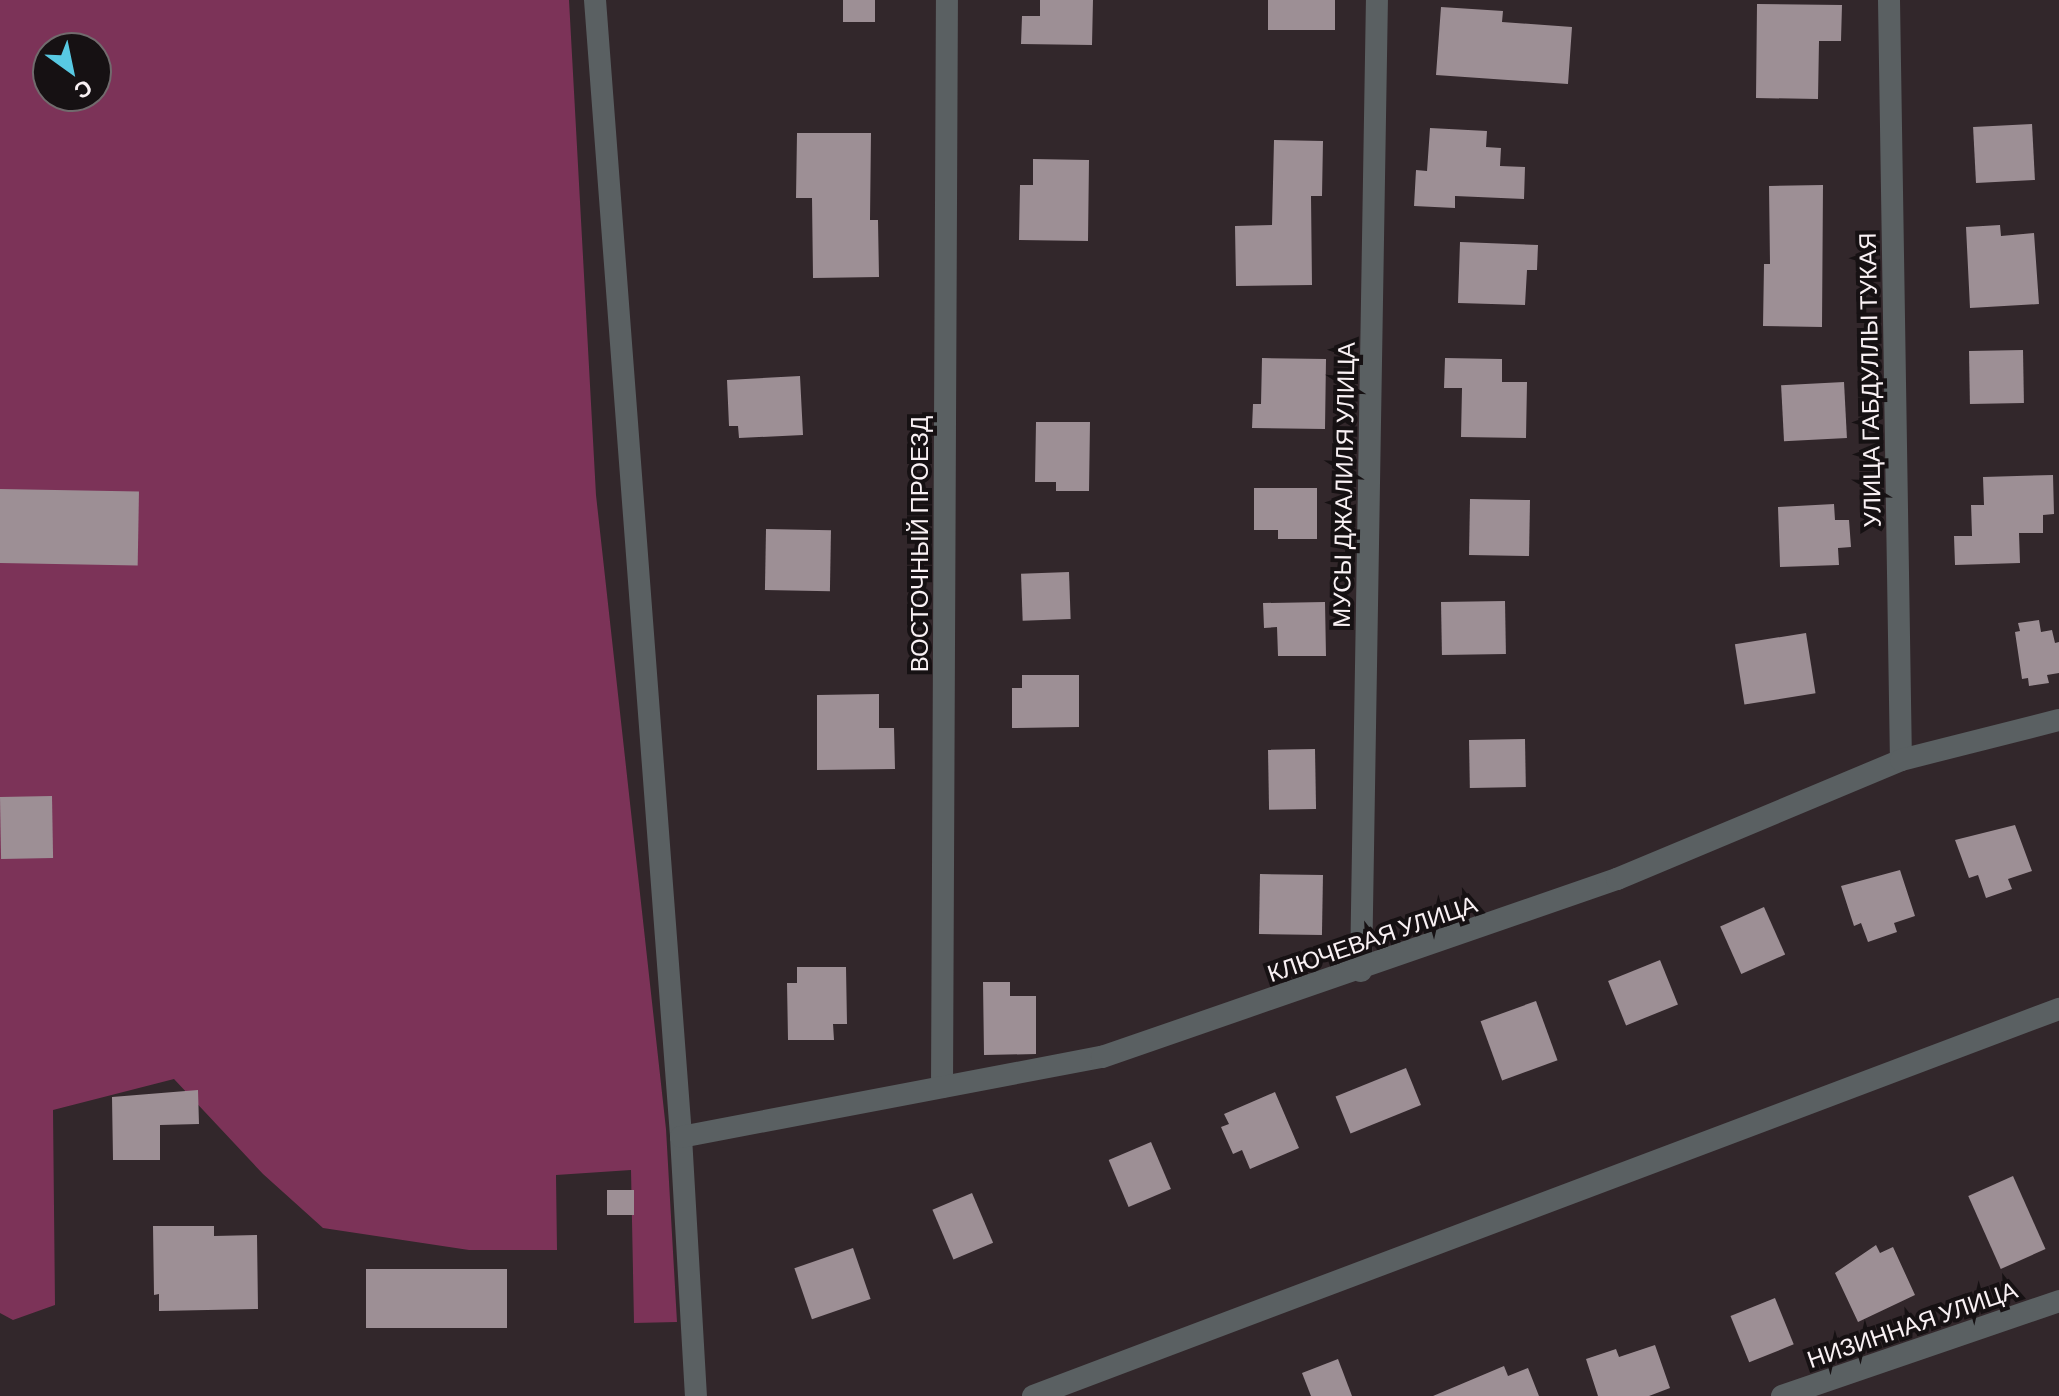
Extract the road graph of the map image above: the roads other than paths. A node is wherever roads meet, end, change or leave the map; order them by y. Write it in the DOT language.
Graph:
graph roads {
  1 [pos="595,0"];
  2 [pos="947,0"];
  3 [pos="1377,0"];
  4 [pos="1889,0"];
  5 [pos="2059,720"];
  6 [pos="1901,760"];
  7 [pos="1361,971"];
  8 [pos="2059,1009"];
  9 [pos="942,1087"];
  10 [pos="681,1137"];
  11 [pos="2059,1301"];
  12 [pos="696,1396"];
  13 [pos="1033,1396"];
  14 [pos="1782,1396"];
  1 -- 10 [label="street"];
  2 -- 9 [label="street, ВОСТОЧНЫЙ ПРОЕЗД"];
  3 -- 7 [label="street, МУСЫ ДЖАЛИЛЯ УЛИЦА"];
  4 -- 6 [label="street, УЛИЦА ГАБДУЛЛЫ ТУКАЯ"];
  5 -- 6 [label="street, КЛЮЧЕВАЯ УЛИЦА"];
  6 -- 7 [label="street, КЛЮЧЕВАЯ УЛИЦА"];
  7 -- 9 [label="street, КЛЮЧЕВАЯ УЛИЦА"];
  8 -- 13 [label="street"];
  9 -- 10 [label="street, КЛЮЧЕВАЯ УЛИЦА"];
  10 -- 12 [label="street"];
  11 -- 14 [label="street, НИЗИННАЯ УЛИЦА"];
}
